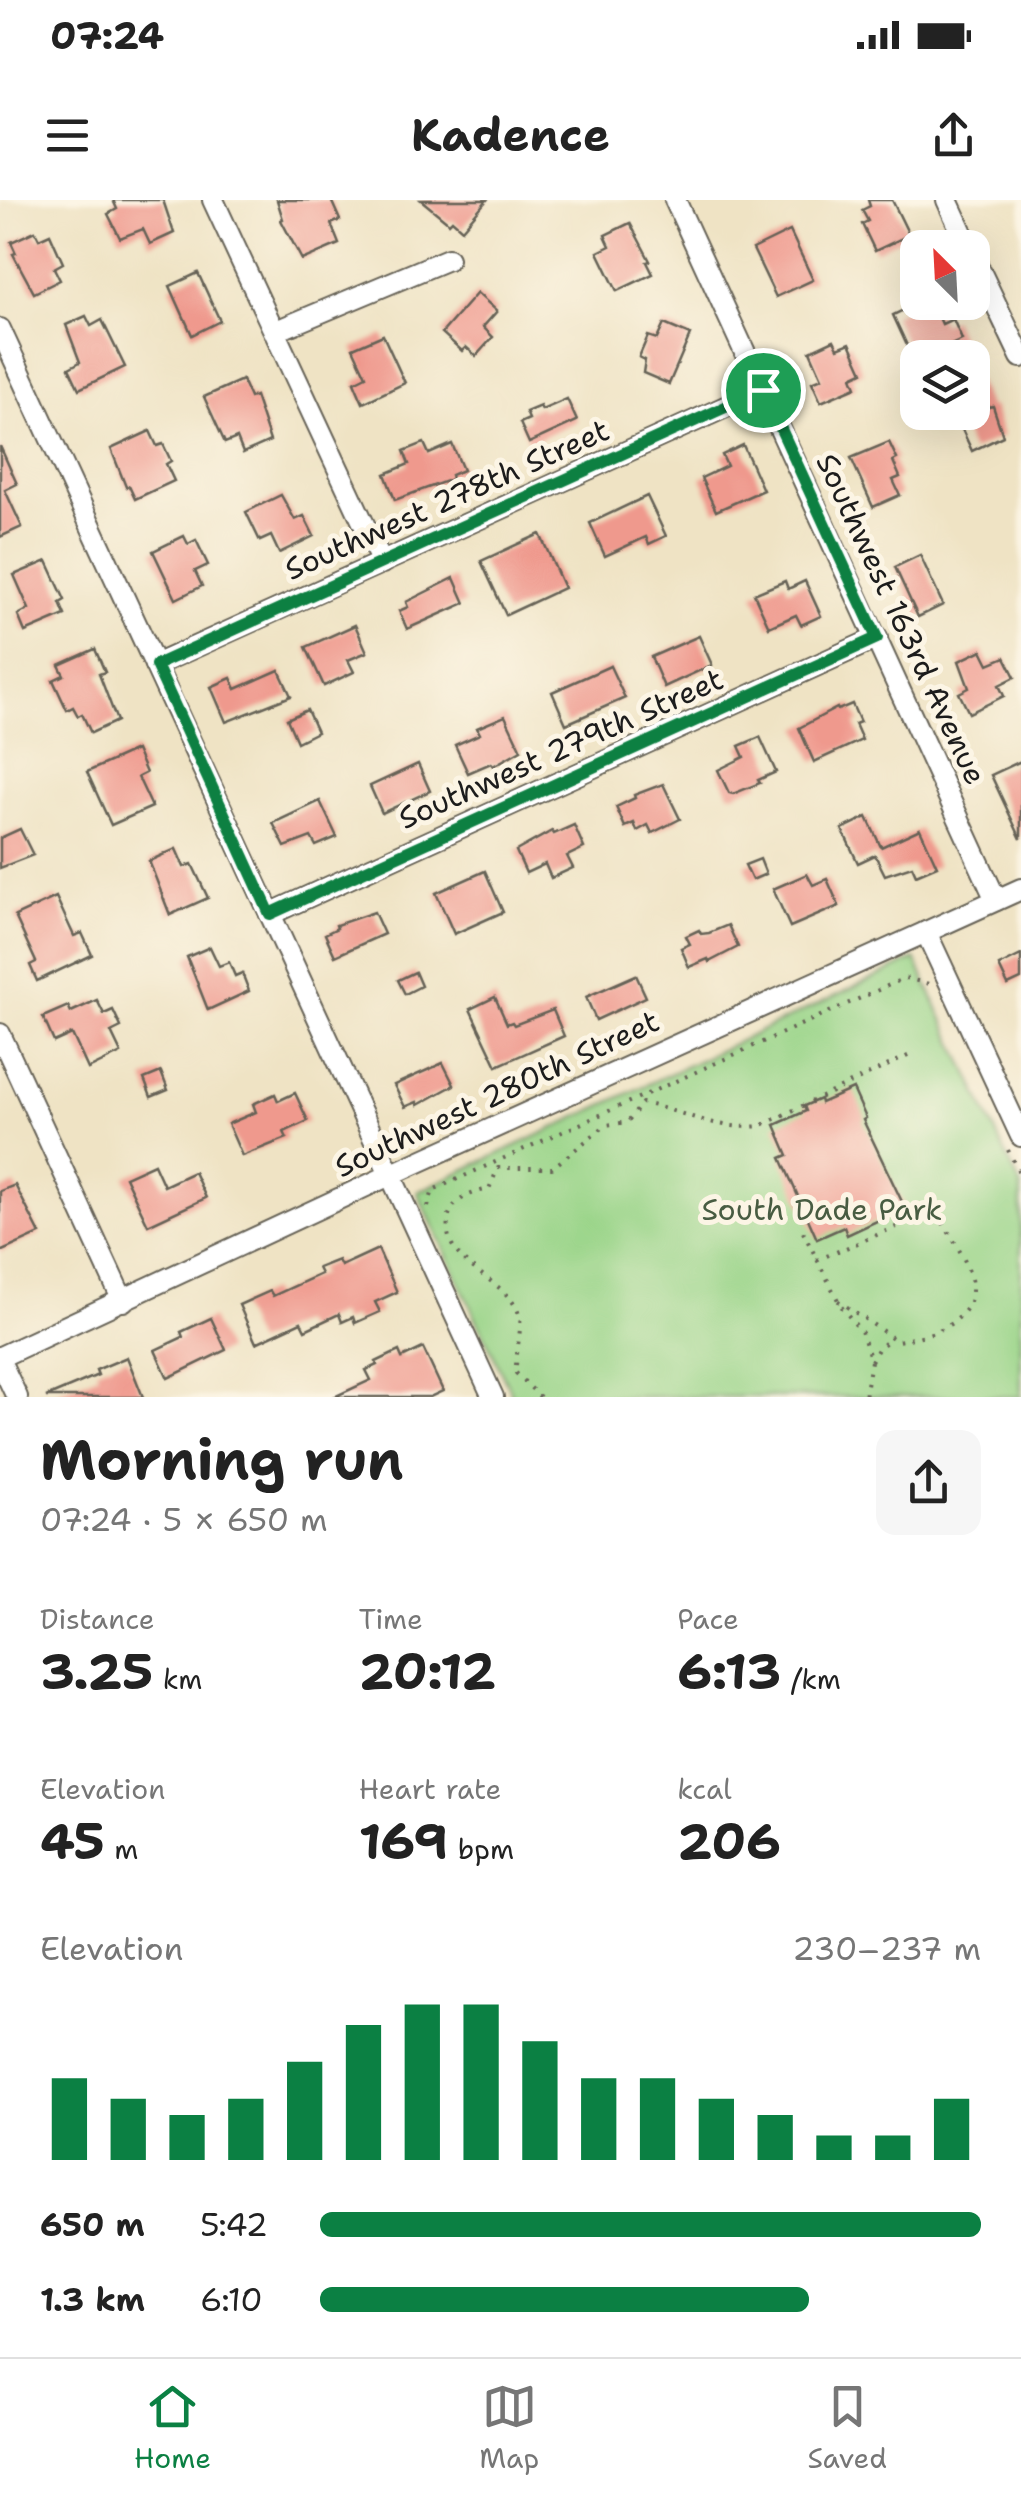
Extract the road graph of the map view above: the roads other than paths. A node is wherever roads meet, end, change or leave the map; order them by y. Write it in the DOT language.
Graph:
graph roads {
  1 [pos="213,200"];
  2 [pos="675,200"];
  3 [pos="947,200"];
  4 [pos="961,230"];
  5 [pos="448,259"];
  6 [pos="990,291"];
  7 [pos="0,329"];
  8 [pos="276,331"];
  9 [pos="1021,357"];
  10 [pos="763,390"];
  11 [pos="382,563"];
  12 [pos="877,638"];
  13 [pos="156,665"];
  14 [pos="1021,888"];
  15 [pos="996,900"];
  16 [pos="270,914"];
  17 [pos="926,932"];
  18 [pos="0,1034"];
  19 [pos="1013,1139"];
  20 [pos="392,1174"];
  21 [pos="123,1301"];
  22 [pos="0,1359"];
  23 [pos="17,1397"];
  24 [pos="493,1397"];
  1 -- 8 [label="street"];
  2 -- 10 [label="street, Southwest 163rd Avenue"];
  3 -- 4 [label="street"];
  5 -- 8 [label="street"];
  6 -- 9 [label="street"];
  7 -- 13 [label="street"];
  8 -- 11 [label="street"];
  10 -- 11 [label="street, Southwest 278th Street"];
  10 -- 12 [label="street, Southwest 163rd Avenue"];
  11 -- 13 [label="street, Southwest 278th Street"];
  12 -- 15 [label="street, Southwest 163rd Avenue"];
  12 -- 16 [label="street, Southwest 279th Street"];
  13 -- 16 [label="street"];
  14 -- 15 [label="street, Southwest 280th Street"];
  15 -- 17 [label="street, Southwest 280th Street"];
  16 -- 20 [label="street"];
  17 -- 19 [label="street"];
  17 -- 20 [label="street, Southwest 280th Street"];
  18 -- 21 [label="street"];
  20 -- 21 [label="street, Southwest 280th Street"];
  20 -- 24 [label="street"];
  21 -- 22 [label="street, Southwest 280th Street"];
  22 -- 23 [label="street"];
}
